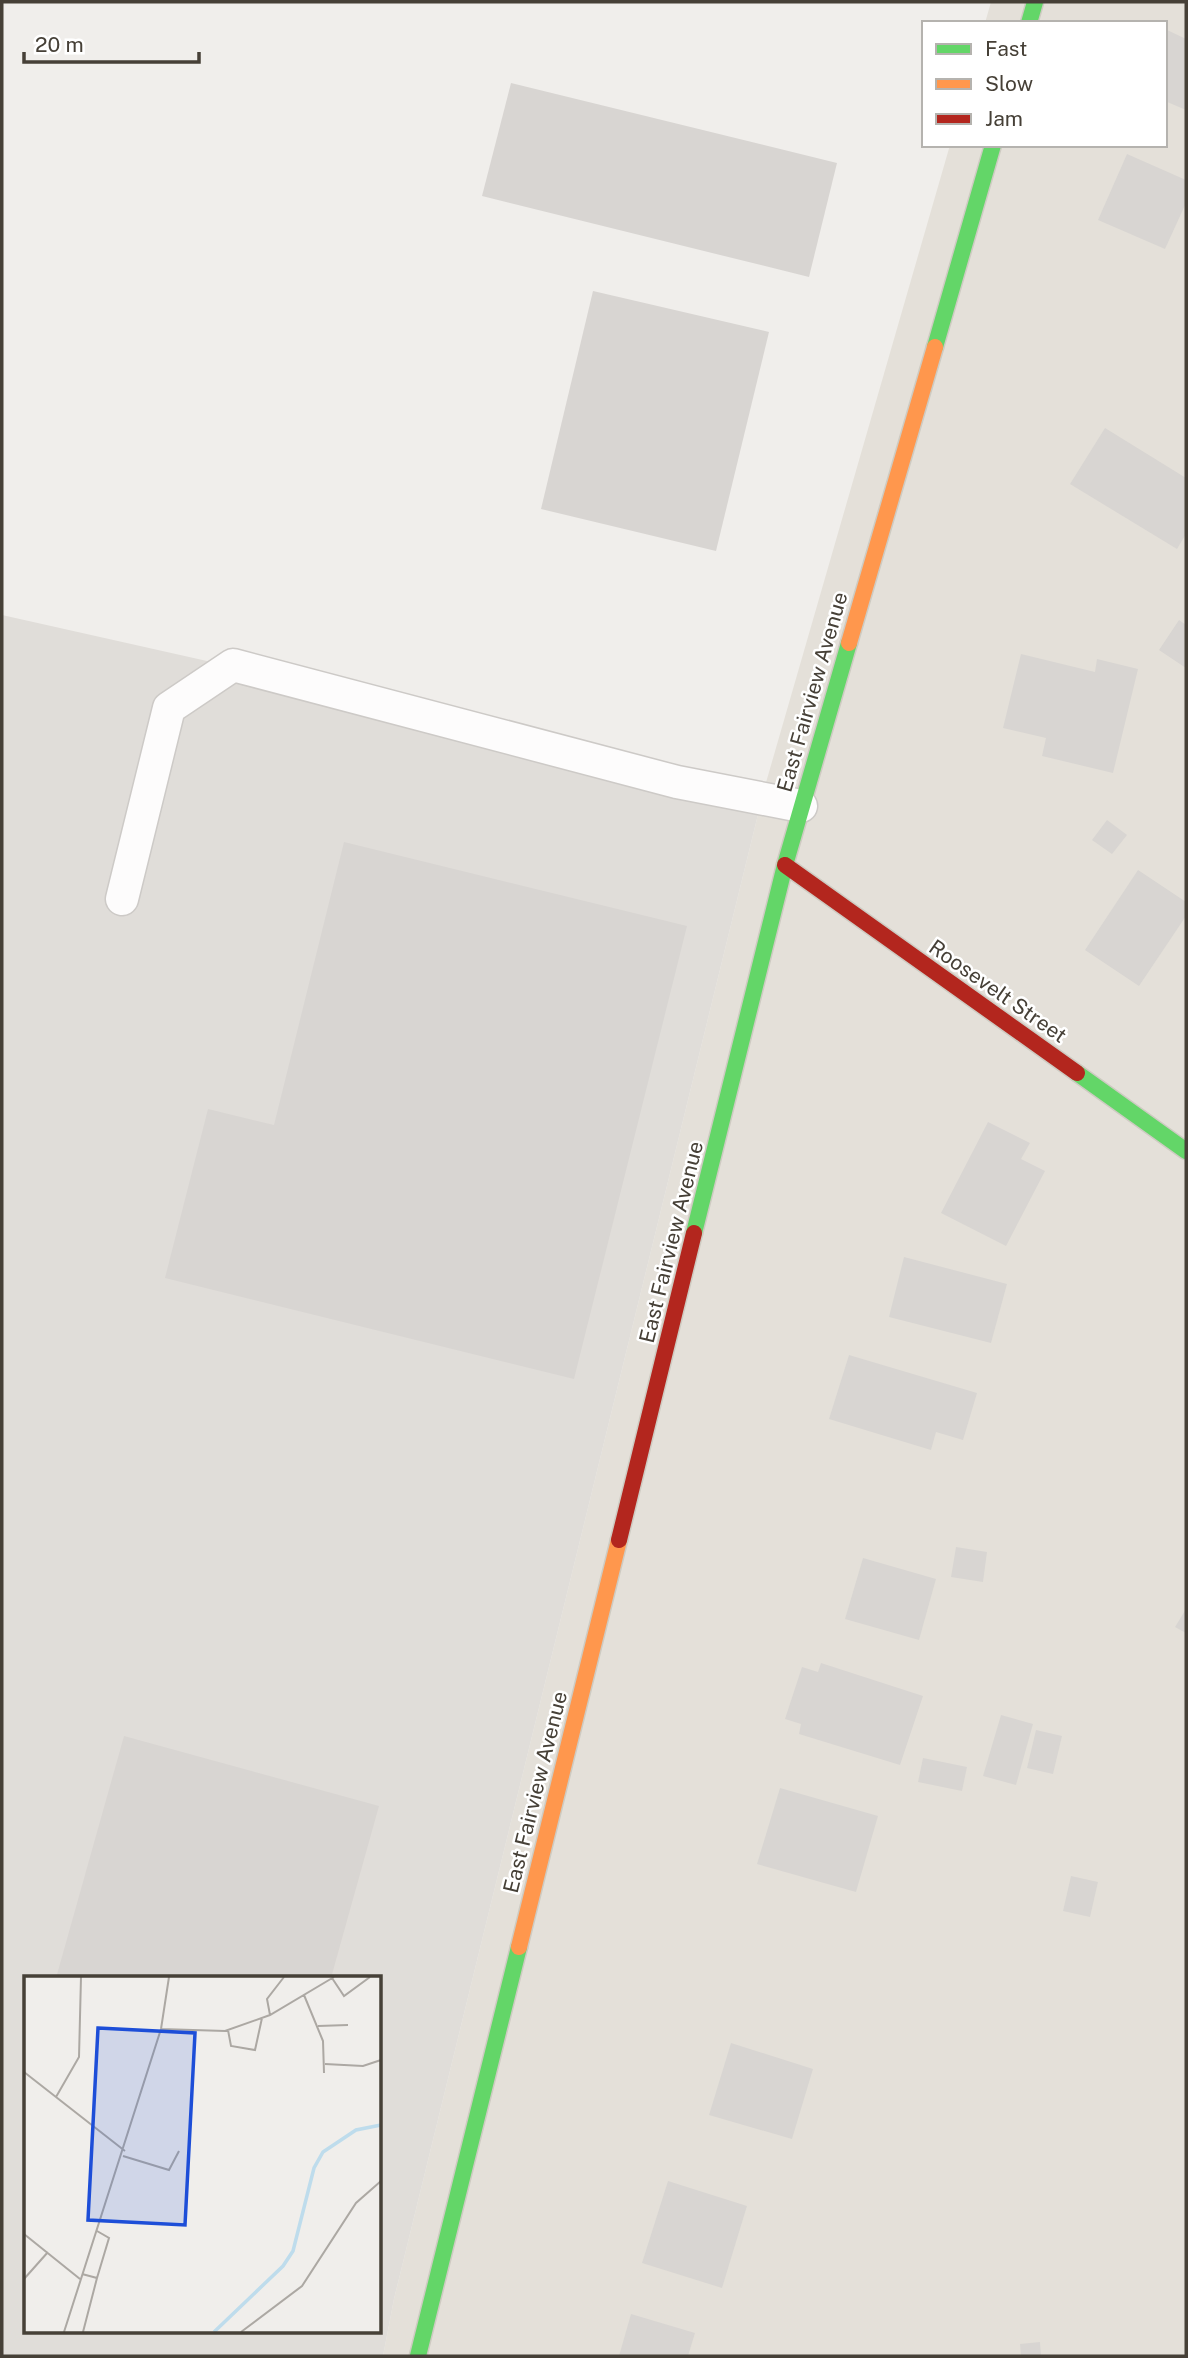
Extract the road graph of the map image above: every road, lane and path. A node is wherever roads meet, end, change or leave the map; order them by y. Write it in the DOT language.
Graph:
graph roads {
  1 [pos="1035,2"];
  2 [pos="1030,21"];
  3 [pos="992,147"];
  4 [pos="801,806"];
  5 [pos="785,865"];
  6 [pos="122,899"];
  7 [pos="1186,1151"];
  8 [pos="418,2356"];
  1 -- 2 [label="street"];
  3 -- 4 [label="street, East Fairview Avenue"];
  4 -- 5 [label="street, East Fairview Avenue"];
  4 -- 6 [label="lane"];
  5 -- 7 [label="street, Roosevelt Street"];
  5 -- 8 [label="street, East Fairview Avenue"];
}
